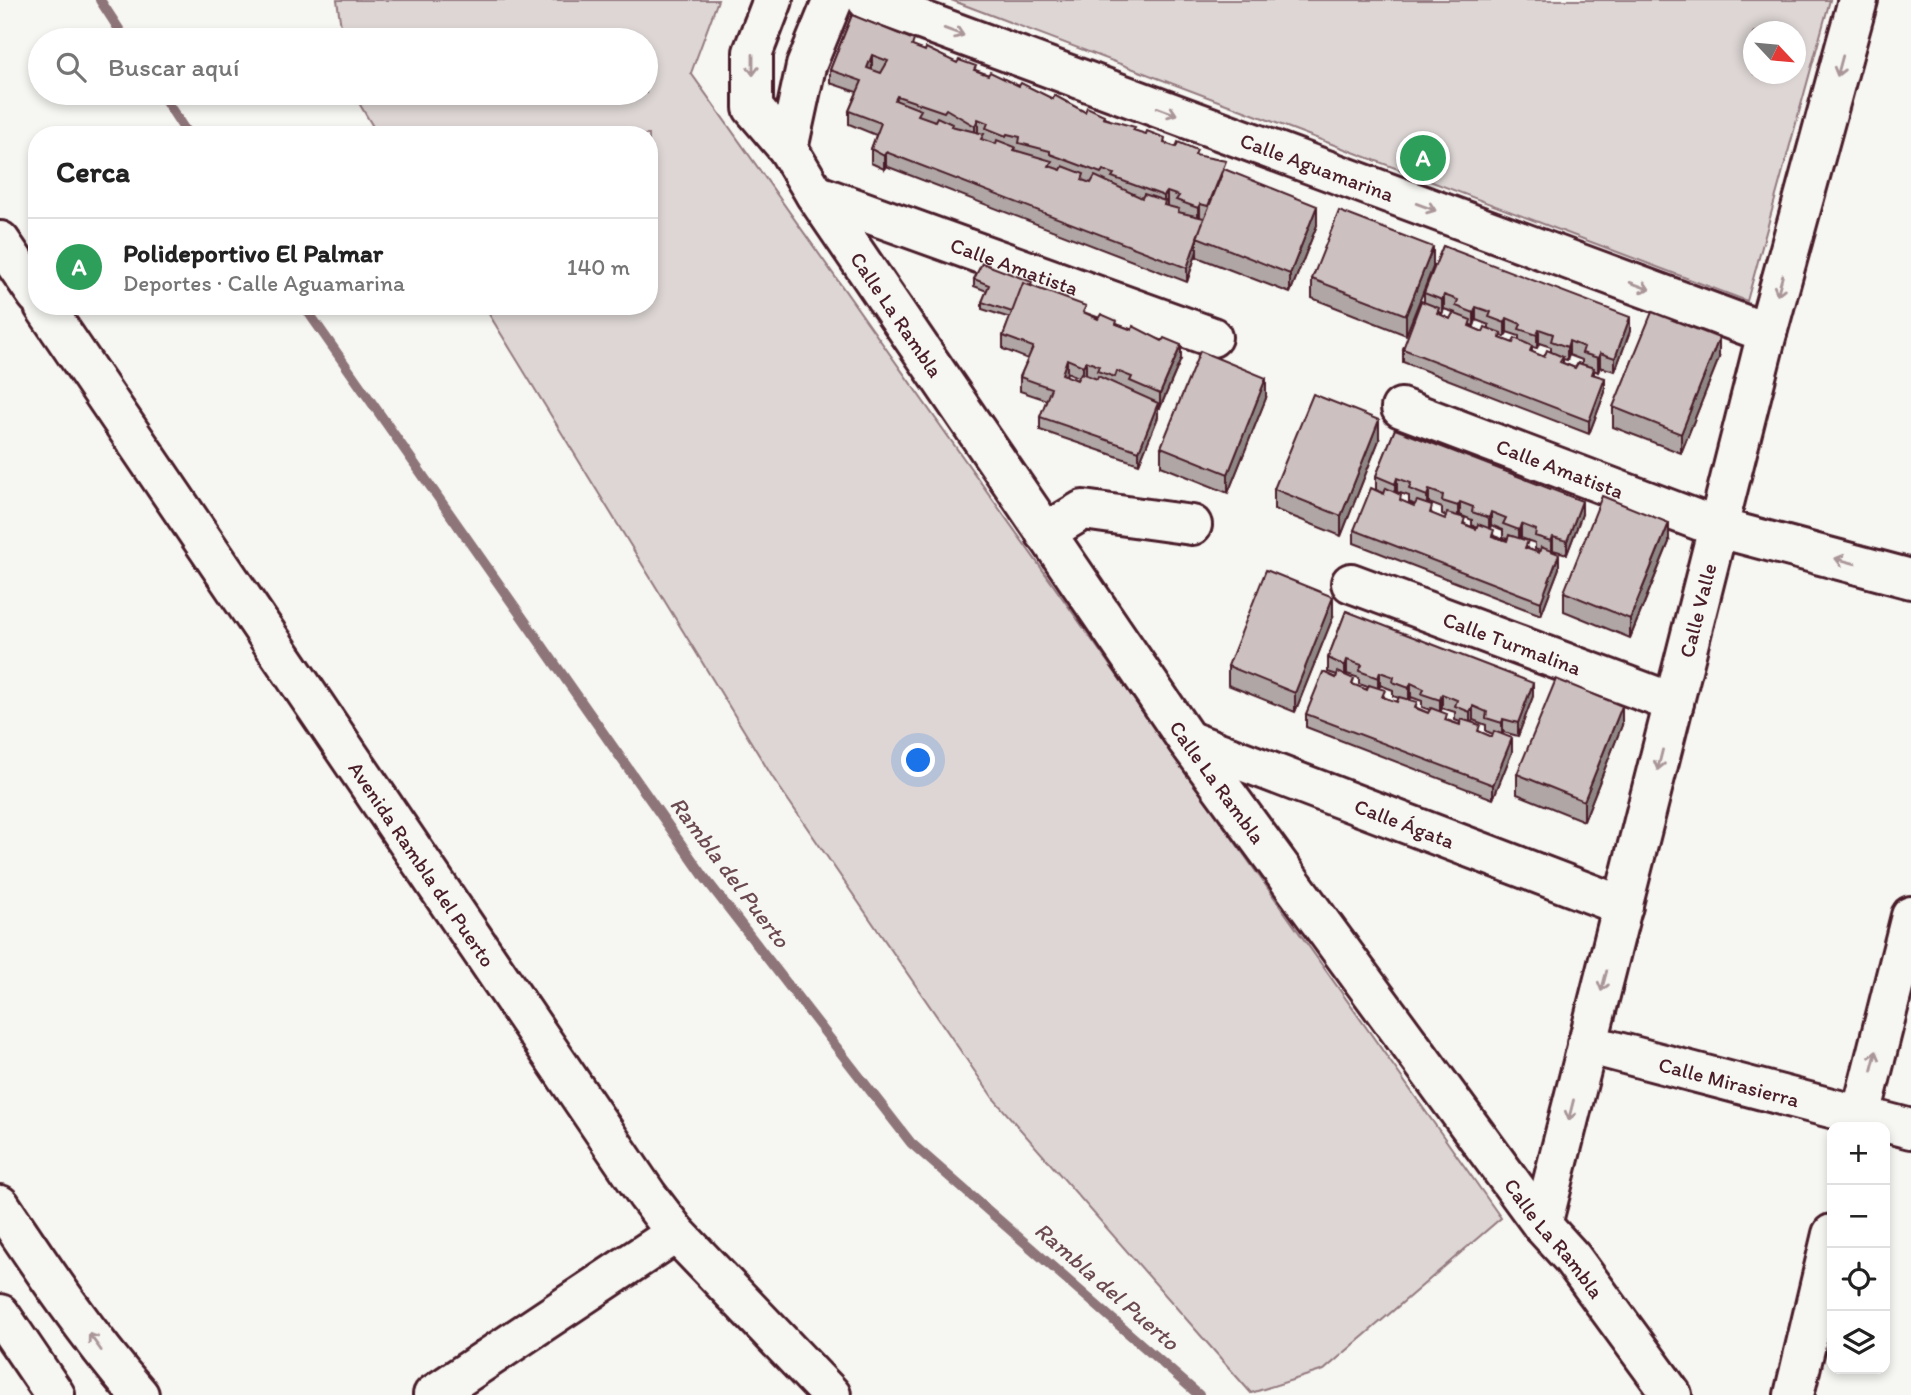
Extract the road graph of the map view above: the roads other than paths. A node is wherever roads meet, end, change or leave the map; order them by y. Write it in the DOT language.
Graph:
graph roads {
  1 [pos="773,0"];
  2 [pos="833,0"];
  3 [pos="867,0"];
  4 [pos="1858,0"];
  5 [pos="788,149"];
  6 [pos="815,194"];
  7 [pos="0,241"];
  8 [pos="28,282"];
  9 [pos="50,315"];
  10 [pos="1767,333"];
  11 [pos="1212,337"];
  12 [pos="1401,408"];
  13 [pos="1192,525"];
  14 [pos="1719,528"];
  15 [pos="1045,533"];
  16 [pos="1911,579"];
  17 [pos="1351,583"];
  18 [pos="1674,703"];
  19 [pos="1187,740"];
  20 [pos="1623,906"];
  21 [pos="1911,916"];
  22 [pos="1587,1044"];
  23 [pos="1859,1122"];
  24 [pos="1890,1126"];
  25 [pos="1911,1129"];
  26 [pos="0,1205"];
  27 [pos="1542,1225"];
  28 [pos="676,1233"];
  29 [pos="1829,1248"];
  30 [pos="0,1314"];
  31 [pos="55,1395"];
  32 [pos="139,1395"];
  33 [pos="433,1395"];
  34 [pos="831,1395"];
  35 [pos="1672,1395"];
  36 [pos="1794,1395"];
  1 -- 5 [label="street, Calle La Rambla, one-way"];
  2 -- 5 [label="street"];
  3 -- 10 [label="street, Calle Aguamarina, one-way"];
  4 -- 10 [label="street, Calle Valle, one-way"];
  5 -- 6 [label="street, Calle La Rambla"];
  6 -- 11 [label="street, Calle Amatista"];
  6 -- 15 [label="street, Calle La Rambla"];
  7 -- 8 [label="street"];
  9 -- 28 [label="street, Avenida Rambla del Puerto"];
  10 -- 14 [label="street, Calle Valle"];
  12 -- 14 [label="street, Calle Amatista"];
  13 -- 15 [label="street"];
  16 -- 14 [label="street, Calle Amatista, one-way"];
  14 -- 18 [label="street, Calle Valle"];
  15 -- 19 [label="street, Calle La Rambla"];
  17 -- 18 [label="street, Calle Turmalina"];
  18 -- 20 [label="street, Calle Valle, one-way"];
  19 -- 20 [label="street, Calle Ágata"];
  19 -- 27 [label="street, Calle La Rambla"];
  20 -- 22 [label="street, Calle Valle, one-way"];
  23 -- 21 [label="street, one-way"];
  22 -- 23 [label="street, Calle Mirasierra"];
  22 -- 27 [label="street, Calle Valle, one-way"];
  24 -- 25 [label="street, Calle Mirasierra"];
  32 -- 26 [label="street, one-way"];
  27 -- 35 [label="street, Calle La Rambla"];
  28 -- 33 [label="street"];
  28 -- 34 [label="street, Avenida Rambla del Puerto"];
  29 -- 36 [label="street"];
  30 -- 31 [label="street"];
}
